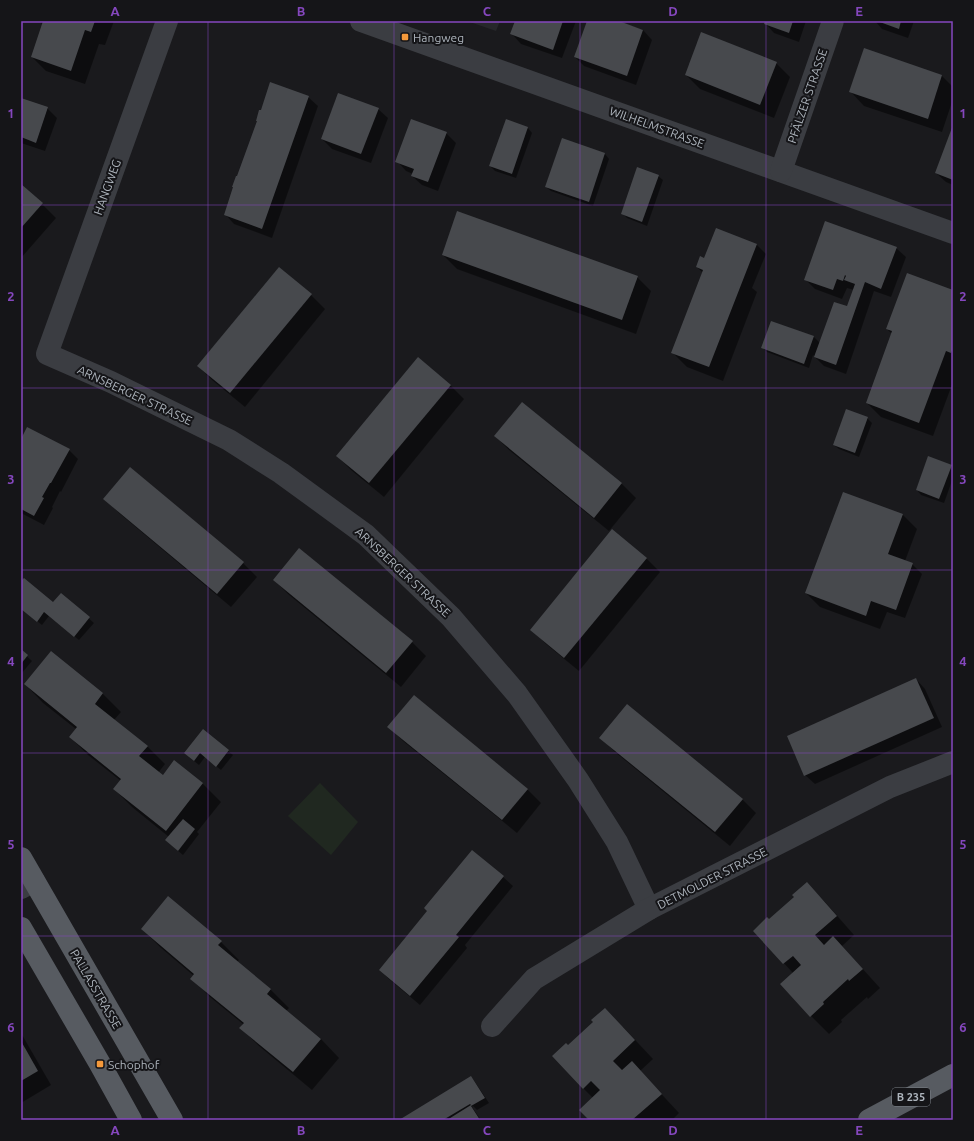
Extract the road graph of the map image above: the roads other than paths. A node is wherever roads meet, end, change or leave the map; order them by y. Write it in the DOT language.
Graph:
graph roads {
  1 [pos="167,21"];
  2 [pos="361,21"];
  3 [pos="833,21"];
  4 [pos="781,171"];
  5 [pos="953,233"];
  6 [pos="47,354"];
  7 [pos="953,762"];
  8 [pos="21,858"];
  9 [pos="28,884"];
  10 [pos="649,910"];
  11 [pos="21,928"];
  12 [pos="492,1026"];
  13 [pos="953,1075"];
  14 [pos="131,1120"];
  15 [pos="172,1120"];
  16 [pos="869,1120"];
  1 -- 6 [label="street, HANGWEG"];
  2 -- 4 [label="street, WILHELMSTRASSE"];
  3 -- 4 [label="street, PFÄLZER STRASSE"];
  4 -- 5 [label="street, WILHELMSTRASSE"];
  6 -- 10 [label="street, ARNSBERGER STRASSE"];
  7 -- 10 [label="street, DETMOLDER STRASSE"];
  8 -- 9 [label="main road, PALLASSTRASSE"];
  9 -- 15 [label="main road, PALLASSTRASSE"];
  10 -- 12 [label="street, DETMOLDER STRASSE"];
  11 -- 14 [label="main road"];
  13 -- 16 [label="main road, B 235"];
}
